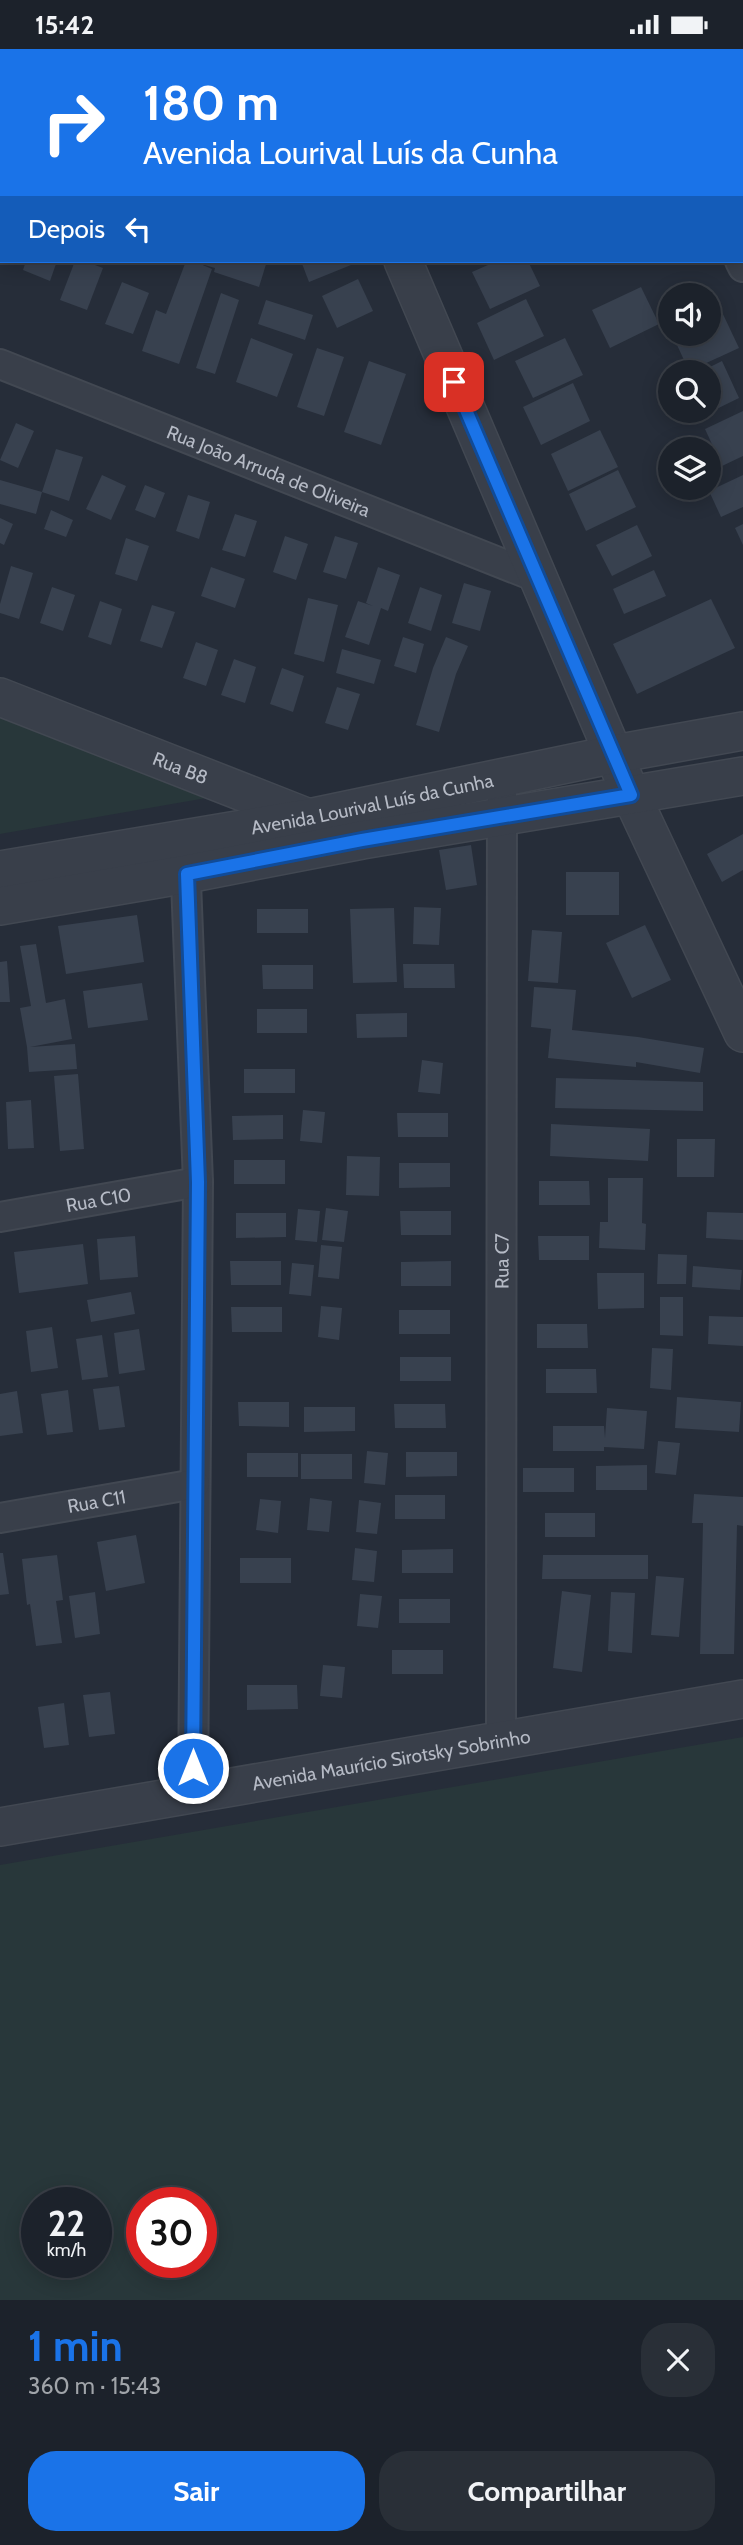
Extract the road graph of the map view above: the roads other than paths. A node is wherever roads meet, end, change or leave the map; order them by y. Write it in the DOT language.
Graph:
graph roads {
  1 [pos="404,263"];
  2 [pos="0,364"];
  3 [pos="536,577"];
  4 [pos="0,697"];
  5 [pos="743,731"];
  6 [pos="615,754"];
  7 [pos="743,776"];
  8 [pos="502,779"];
  9 [pos="631,795"];
  10 [pos="308,818"];
  11 [pos="502,818"];
  12 [pos="362,840"];
  13 [pos="185,857"];
  14 [pos="0,870"];
  15 [pos="0,906"];
  16 [pos="743,1033"];
  17 [pos="198,1182"];
  18 [pos="0,1217"];
  19 [pos="195,1484"];
  20 [pos="0,1518"];
  21 [pos="743,1699"];
  22 [pos="501,1742"];
  23 [pos="193,1794"];
  24 [pos="0,1827"];
  1 -- 3 [label="street"];
  2 -- 3 [label="street, Rua João Arruda de Oliveira"];
  3 -- 6 [label="street"];
  4 -- 10 [label="street, Rua B8"];
  5 -- 6 [label="street, Avenida Lourival Luís da Cunha"];
  6 -- 8 [label="street, Avenida Lourival Luís da Cunha"];
  6 -- 9 [label="street"];
  7 -- 9 [label="street, Avenida Lourival Luís da Cunha"];
  8 -- 10 [label="street, Avenida Lourival Luís da Cunha"];
  8 -- 11 [label="street, Rua C7"];
  9 -- 11 [label="street, Avenida Lourival Luís da Cunha"];
  9 -- 16 [label="street"];
  10 -- 12 [label="street, Rua B8"];
  10 -- 13 [label="street, Avenida Lourival Luís da Cunha"];
  11 -- 12 [label="street, Avenida Lourival Luís da Cunha"];
  11 -- 22 [label="street, Rua C7"];
  12 -- 13 [label="street, Avenida Lourival Luís da Cunha"];
  13 -- 14 [label="street, Avenida Lourival Luís da Cunha"];
  13 -- 15 [label="street, Avenida Lourival Luís da Cunha"];
  13 -- 17 [label="street"];
  17 -- 18 [label="street, Rua C10"];
  17 -- 19 [label="street"];
  19 -- 20 [label="street, Rua C11"];
  19 -- 23 [label="street"];
  21 -- 22 [label="street, Avenida Maurício Sirotsky Sobrinho"];
  22 -- 23 [label="street, Avenida Maurício Sirotsky Sobrinho"];
  23 -- 24 [label="street, Avenida Maurício Sirotsky Sobrinho"];
}
